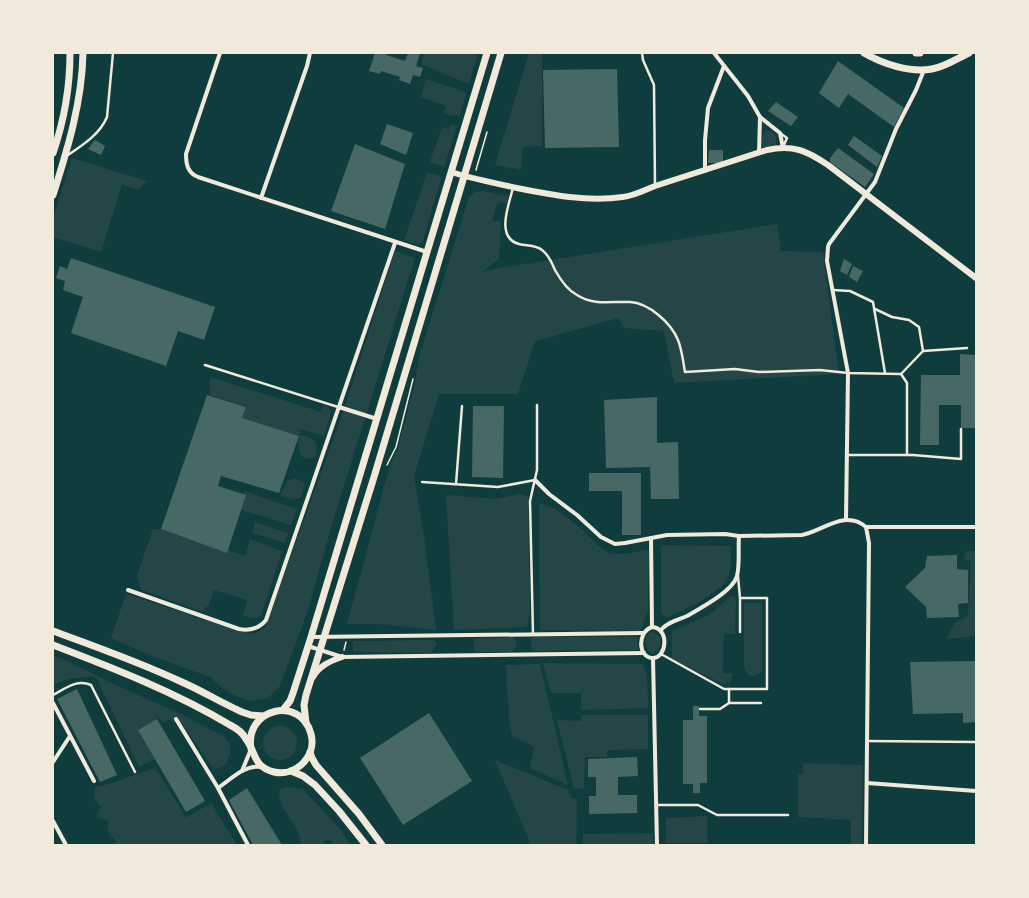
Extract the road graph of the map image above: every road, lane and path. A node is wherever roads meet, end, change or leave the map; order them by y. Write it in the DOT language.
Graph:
graph roads {
  1 [pos="70,53"];
  2 [pos="83,53"];
  3 [pos="113,53"];
  4 [pos="220,53"];
  5 [pos="310,53"];
  6 [pos="487,53"];
  7 [pos="501,53"];
  8 [pos="642,53"];
  9 [pos="714,53"];
  10 [pos="864,53"];
  11 [pos="916,53"];
  12 [pos="920,53"];
  13 [pos="969,53"];
  14 [pos="724,66"];
  15 [pos="924,70"];
  16 [pos="760,117"];
  17 [pos="783,148"];
  18 [pos="53,153"];
  19 [pos="759,153"];
  20 [pos="66,156"];
  21 [pos="704,171"];
  22 [pos="451,172"];
  23 [pos="465,176"];
  24 [pos="655,186"];
  25 [pos="513,187"];
  26 [pos="866,194"];
  27 [pos="53,195"];
  28 [pos="261,198"];
  29 [pos="395,243"];
  30 [pos="427,252"];
  31 [pos="975,274"];
  32 [pos="833,290"];
  33 [pos="875,309"];
  34 [pos="967,348"];
  35 [pos="923,351"];
  36 [pos="205,365"];
  37 [pos="848,373"];
  38 [pos="885,373"];
  39 [pos="901,374"];
  40 [pos="537,405"];
  41 [pos="462,406"];
  42 [pos="339,407"];
  43 [pos="377,419"];
  44 [pos="961,429"];
  45 [pos="847,455"];
  46 [pos="907,455"];
  47 [pos="535,480"];
  48 [pos="422,482"];
  49 [pos="456,484"];
  50 [pos="846,519"];
  51 [pos="866,527"];
  52 [pos="976,527"];
  53 [pos="739,536"];
  54 [pos="651,538"];
  55 [pos="737,575"];
  56 [pos="128,590"];
  57 [pos="740,598"];
  58 [pos="652,627"];
  59 [pos="660,630"];
  60 [pos="53,631"];
  61 [pos="740,632"];
  62 [pos="643,633"];
  63 [pos="533,634"];
  64 [pos="311,637"];
  65 [pos="324,637"];
  66 [pos="53,645"];
  67 [pos="308,646"];
  68 [pos="320,650"];
  69 [pos="644,652"];
  70 [pos="661,653"];
  71 [pos="342,657"];
  72 [pos="653,658"];
  73 [pos="310,682"];
  74 [pos="729,689"];
  75 [pos="53,695"];
  76 [pos="53,703"];
  77 [pos="729,703"];
  78 [pos="761,703"];
  79 [pos="700,709"];
  80 [pos="283,710"];
  81 [pos="263,716"];
  82 [pos="176,719"];
  83 [pos="306,723"];
  84 [pos="70,736"];
  85 [pos="867,740"];
  86 [pos="976,742"];
  87 [pos="251,749"];
  88 [pos="310,752"];
  89 [pos="53,762"];
  90 [pos="263,767"];
  91 [pos="242,771"];
  92 [pos="291,771"];
  93 [pos="135,772"];
  94 [pos="94,781"];
  95 [pos="867,783"];
  96 [pos="218,788"];
  97 [pos="976,790"];
  98 [pos="656,806"];
  99 [pos="788,815"];
  100 [pos="53,821"];
  101 [pos="66,845"];
  102 [pos="248,845"];
  103 [pos="366,845"];
  104 [pos="382,845"];
  105 [pos="657,845"];
  106 [pos="866,845"];
  1 -- 18 [label="main road"];
  2 -- 20 [label="main road"];
  3 -- 20 [label="lane"];
  4 -- 28 [label="street"];
  5 -- 28 [label="street"];
  6 -- 22 [label="main road"];
  7 -- 23 [label="main road"];
  8 -- 24 [label="lane"];
  9 -- 14 [label="street"];
  10 -- 15 [label="main road"];
  11 -- 12 [label="main road"];
  13 -- 15 [label="main road"];
  14 -- 16 [label="street"];
  14 -- 21 [label="street"];
  15 -- 26 [label="street"];
  16 -- 17 [label="street"];
  16 -- 19 [label="street"];
  17 -- 19 [label="street"];
  17 -- 26 [label="street"];
  19 -- 21 [label="street"];
  20 -- 27 [label="main road"];
  21 -- 24 [label="street"];
  22 -- 23 [label="street"];
  22 -- 30 [label="main road"];
  23 -- 25 [label="street"];
  23 -- 65 [label="main road"];
  24 -- 25 [label="street"];
  25 -- 37 [label="lane"];
  26 -- 31 [label="street"];
  26 -- 32 [label="street"];
  28 -- 29 [label="street"];
  29 -- 30 [label="street"];
  29 -- 42 [label="street"];
  30 -- 43 [label="main road"];
  32 -- 33 [label="lane"];
  32 -- 37 [label="street"];
  33 -- 35 [label="lane"];
  33 -- 38 [label="lane"];
  34 -- 35 [label="lane"];
  35 -- 39 [label="lane"];
  36 -- 42 [label="lane"];
  37 -- 38 [label="lane"];
  37 -- 45 [label="street"];
  38 -- 39 [label="lane"];
  39 -- 46 [label="lane"];
  40 -- 47 [label="lane"];
  41 -- 49 [label="lane"];
  42 -- 43 [label="street"];
  42 -- 56 [label="street"];
  43 -- 64 [label="main road"];
  44 -- 46 [label="lane"];
  45 -- 46 [label="lane"];
  45 -- 50 [label="street"];
  47 -- 49 [label="lane"];
  47 -- 54 [label="street"];
  47 -- 63 [label="lane"];
  48 -- 49 [label="lane"];
  50 -- 51 [label="street"];
  50 -- 53 [label="street"];
  51 -- 52 [label="street"];
  51 -- 85 [label="street"];
  53 -- 54 [label="street"];
  53 -- 55 [label="street"];
  54 -- 58 [label="street"];
  55 -- 57 [label="lane"];
  55 -- 59 [label="street"];
  57 -- 61 [label="lane"];
  57 -- 74 [label="lane"];
  58 -- 59 [label="street"];
  58 -- 62 [label="street"];
  59 -- 70 [label="street"];
  60 -- 81 [label="main road"];
  62 -- 63 [label="street"];
  62 -- 69 [label="street"];
  63 -- 65 [label="street"];
  64 -- 65 [label="street"];
  64 -- 67 [label="main road"];
  65 -- 68 [label="main road"];
  66 -- 87 [label="main road"];
  67 -- 68 [label="street"];
  67 -- 80 [label="main road"];
  68 -- 71 [label="street"];
  68 -- 73 [label="main road"];
  69 -- 71 [label="street"];
  69 -- 72 [label="street"];
  70 -- 72 [label="street"];
  70 -- 74 [label="lane"];
  71 -- 73 [label="street"];
  72 -- 98 [label="street"];
  73 -- 83 [label="main road"];
  74 -- 77 [label="lane"];
  75 -- 93 [label="lane"];
  76 -- 84 [label="street"];
  77 -- 78 [label="lane"];
  77 -- 79 [label="lane"];
  80 -- 81 [label="main road"];
  80 -- 83 [label="main road"];
  81 -- 87 [label="main road"];
  82 -- 96 [label="street"];
  83 -- 88 [label="main road"];
  84 -- 89 [label="street"];
  84 -- 94 [label="street"];
  85 -- 86 [label="lane"];
  85 -- 95 [label="street"];
  87 -- 90 [label="main road"];
  87 -- 91 [label="street"];
  88 -- 92 [label="main road"];
  88 -- 104 [label="main road"];
  90 -- 91 [label="street"];
  90 -- 92 [label="main road"];
  91 -- 96 [label="street"];
  92 -- 103 [label="main road"];
  95 -- 97 [label="street"];
  95 -- 106 [label="street"];
  96 -- 102 [label="street"];
  98 -- 99 [label="lane"];
  98 -- 105 [label="street"];
  100 -- 101 [label="street"];
}
